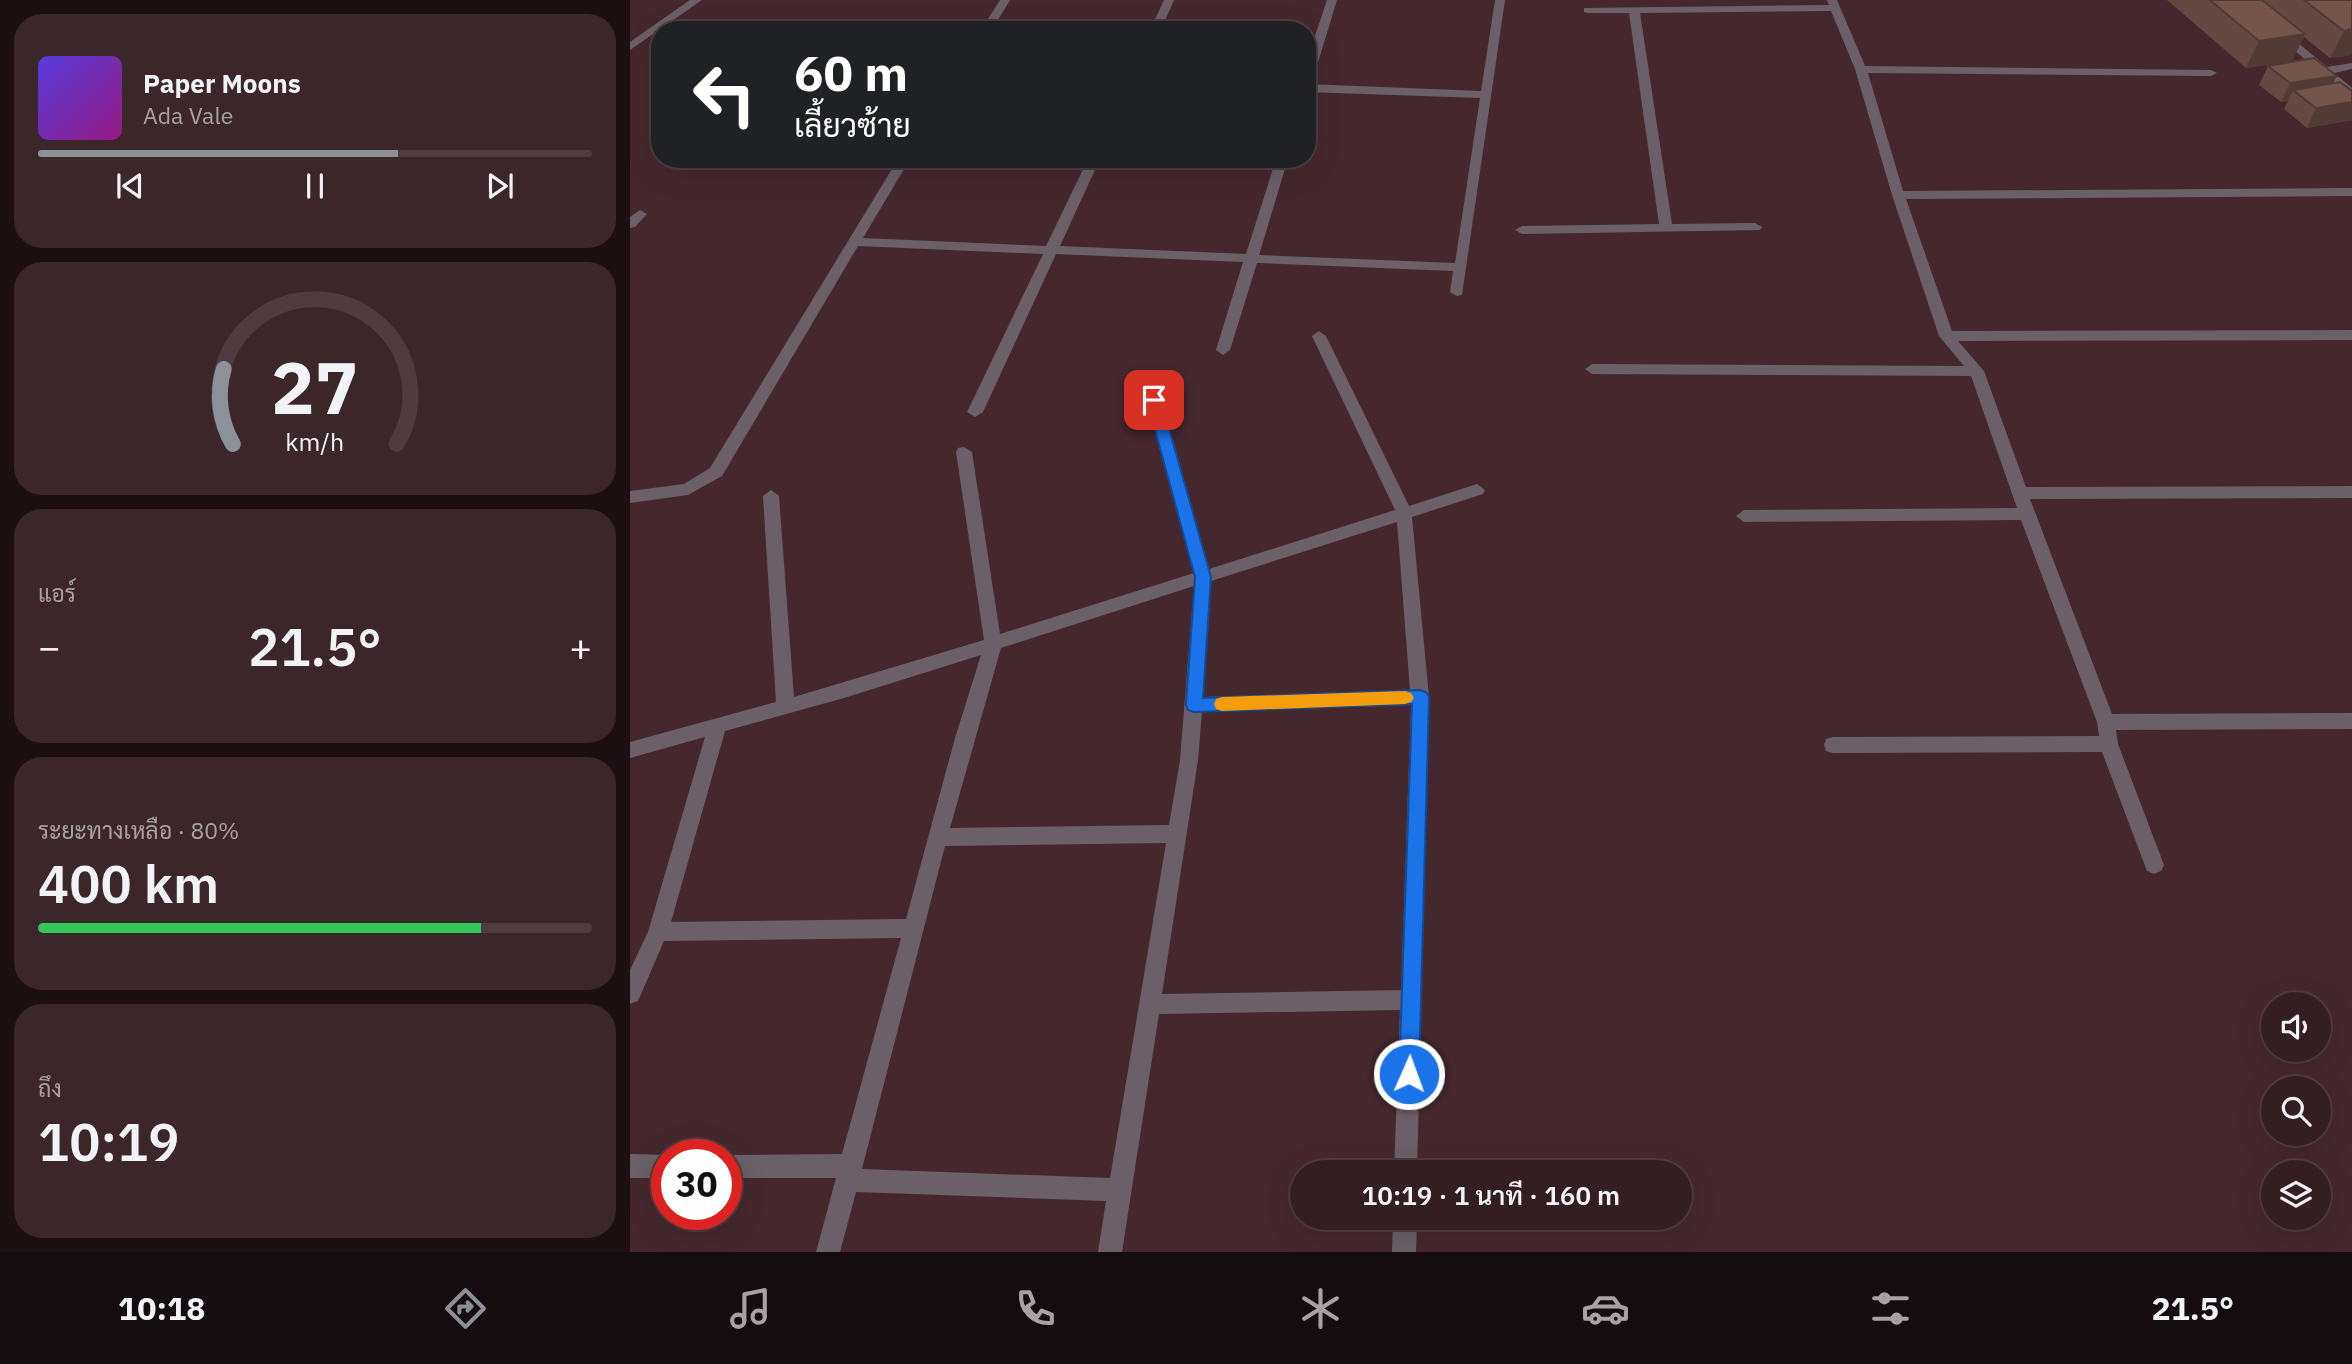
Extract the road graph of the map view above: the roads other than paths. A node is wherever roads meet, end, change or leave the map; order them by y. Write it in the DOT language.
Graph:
graph roads {
  1 [pos="697,0"];
  2 [pos="1005,0"];
  3 [pos="1169,0"];
  4 [pos="1332,0"];
  5 [pos="1500,0"];
  6 [pos="1833,4"];
  7 [pos="1588,10"];
  8 [pos="1634,10"];
  9 [pos="667,21"];
  10 [pos="992,21"];
  11 [pos="1159,21"];
  12 [pos="2272,27"];
  13 [pos="651,32"];
  14 [pos="630,47"];
  15 [pos="1316,51"];
  16 [pos="2352,66"];
  17 [pos="1861,69"];
  18 [pos="2324,71"];
  19 [pos="2211,73"];
  20 [pos="1316,88"];
  21 [pos="2352,94"];
  22 [pos="1486,95"];
  23 [pos="898,168"];
  24 [pos="1090,168"];
  25 [pos="1279,168"];
  26 [pos="2352,192"];
  27 [pos="1898,195"];
  28 [pos="1755,227"];
  29 [pos="1666,229"];
  30 [pos="1522,230"];
  31 [pos="852,242"];
  32 [pos="1051,250"];
  33 [pos="1251,258"];
  34 [pos="1461,267"];
  35 [pos="1457,292"];
  36 [pos="2352,335"];
  37 [pos="1319,336"];
  38 [pos="1945,337"];
  39 [pos="1223,350"];
  40 [pos="1592,369"];
  41 [pos="1977,371"];
  42 [pos="1154,400"];
  43 [pos="975,412"];
  44 [pos="964,452"];
  45 [pos="1477,490"];
  46 [pos="2352,492"];
  47 [pos="2021,493"];
  48 [pos="771,496"];
  49 [pos="630,497"];
  50 [pos="1405,513"];
  51 [pos="2027,514"];
  52 [pos="1744,516"];
  53 [pos="1203,577"];
  54 [pos="993,644"];
  55 [pos="1420,697"];
  56 [pos="1194,705"];
  57 [pos="786,707"];
  58 [pos="2352,721"];
  59 [pos="2106,722"];
  60 [pos="718,725"];
  61 [pos="2109,744"];
  62 [pos="1833,745"];
  63 [pos="630,750"];
  64 [pos="1178,834"];
  65 [pos="938,837"];
  66 [pos="2154,865"];
  67 [pos="914,928"];
  68 [pos="658,932"];
  69 [pos="630,994"];
  70 [pos="1411,1000"];
  71 [pos="1150,1004"];
  72 [pos="1406,1160"];
  73 [pos="630,1166"];
  74 [pos="651,1166"];
  75 [pos="742,1167"];
  76 [pos="848,1173"];
  77 [pos="1120,1190"];
  78 [pos="1405,1230"];
  79 [pos="828,1252"];
  80 [pos="1110,1252"];
  81 [pos="1404,1252"];
  1 -- 9 [label="street"];
  2 -- 10 [label="street"];
  3 -- 11 [label="street"];
  4 -- 15 [label="street"];
  5 -- 22 [label="street"];
  6 -- 8 [label="street"];
  6 -- 17 [label="street"];
  7 -- 8 [label="street"];
  8 -- 29 [label="street"];
  12 -- 18 [label="street"];
  13 -- 14 [label="street"];
  16 -- 18 [label="street"];
  17 -- 19 [label="street"];
  17 -- 27 [label="street"];
  18 -- 21 [label="street"];
  20 -- 22 [label="street"];
  22 -- 34 [label="street"];
  23 -- 31 [label="street"];
  24 -- 32 [label="street"];
  25 -- 33 [label="street"];
  26 -- 27 [label="street"];
  27 -- 38 [label="street"];
  28 -- 29 [label="street"];
  29 -- 30 [label="street"];
  31 -- 32 [label="street"];
  31 -- 49 [label="street"];
  32 -- 33 [label="street"];
  32 -- 43 [label="street"];
  33 -- 34 [label="street"];
  33 -- 39 [label="street"];
  34 -- 35 [label="street"];
  36 -- 38 [label="street"];
  37 -- 50 [label="street"];
  38 -- 41 [label="street"];
  40 -- 41 [label="street"];
  41 -- 47 [label="street"];
  42 -- 53 [label="street"];
  44 -- 54 [label="street"];
  45 -- 50 [label="street"];
  46 -- 47 [label="street"];
  47 -- 51 [label="street"];
  48 -- 57 [label="street"];
  50 -- 53 [label="street"];
  50 -- 55 [label="street"];
  51 -- 52 [label="street"];
  51 -- 59 [label="street"];
  53 -- 54 [label="street"];
  53 -- 56 [label="street"];
  54 -- 57 [label="street"];
  54 -- 65 [label="street"];
  55 -- 56 [label="street"];
  55 -- 70 [label="street"];
  56 -- 64 [label="street"];
  57 -- 60 [label="street"];
  58 -- 59 [label="street"];
  59 -- 61 [label="street"];
  60 -- 63 [label="street"];
  60 -- 68 [label="street"];
  61 -- 62 [label="street"];
  61 -- 66 [label="street"];
  64 -- 65 [label="street"];
  64 -- 71 [label="street"];
  65 -- 67 [label="street"];
  67 -- 68 [label="street"];
  67 -- 76 [label="street"];
  68 -- 69 [label="street"];
  70 -- 71 [label="street"];
  70 -- 72 [label="street"];
  71 -- 77 [label="street"];
  73 -- 74 [label="street"];
  75 -- 76 [label="street"];
  76 -- 77 [label="street"];
  76 -- 79 [label="street"];
  77 -- 80 [label="street"];
  78 -- 81 [label="street"];
}
